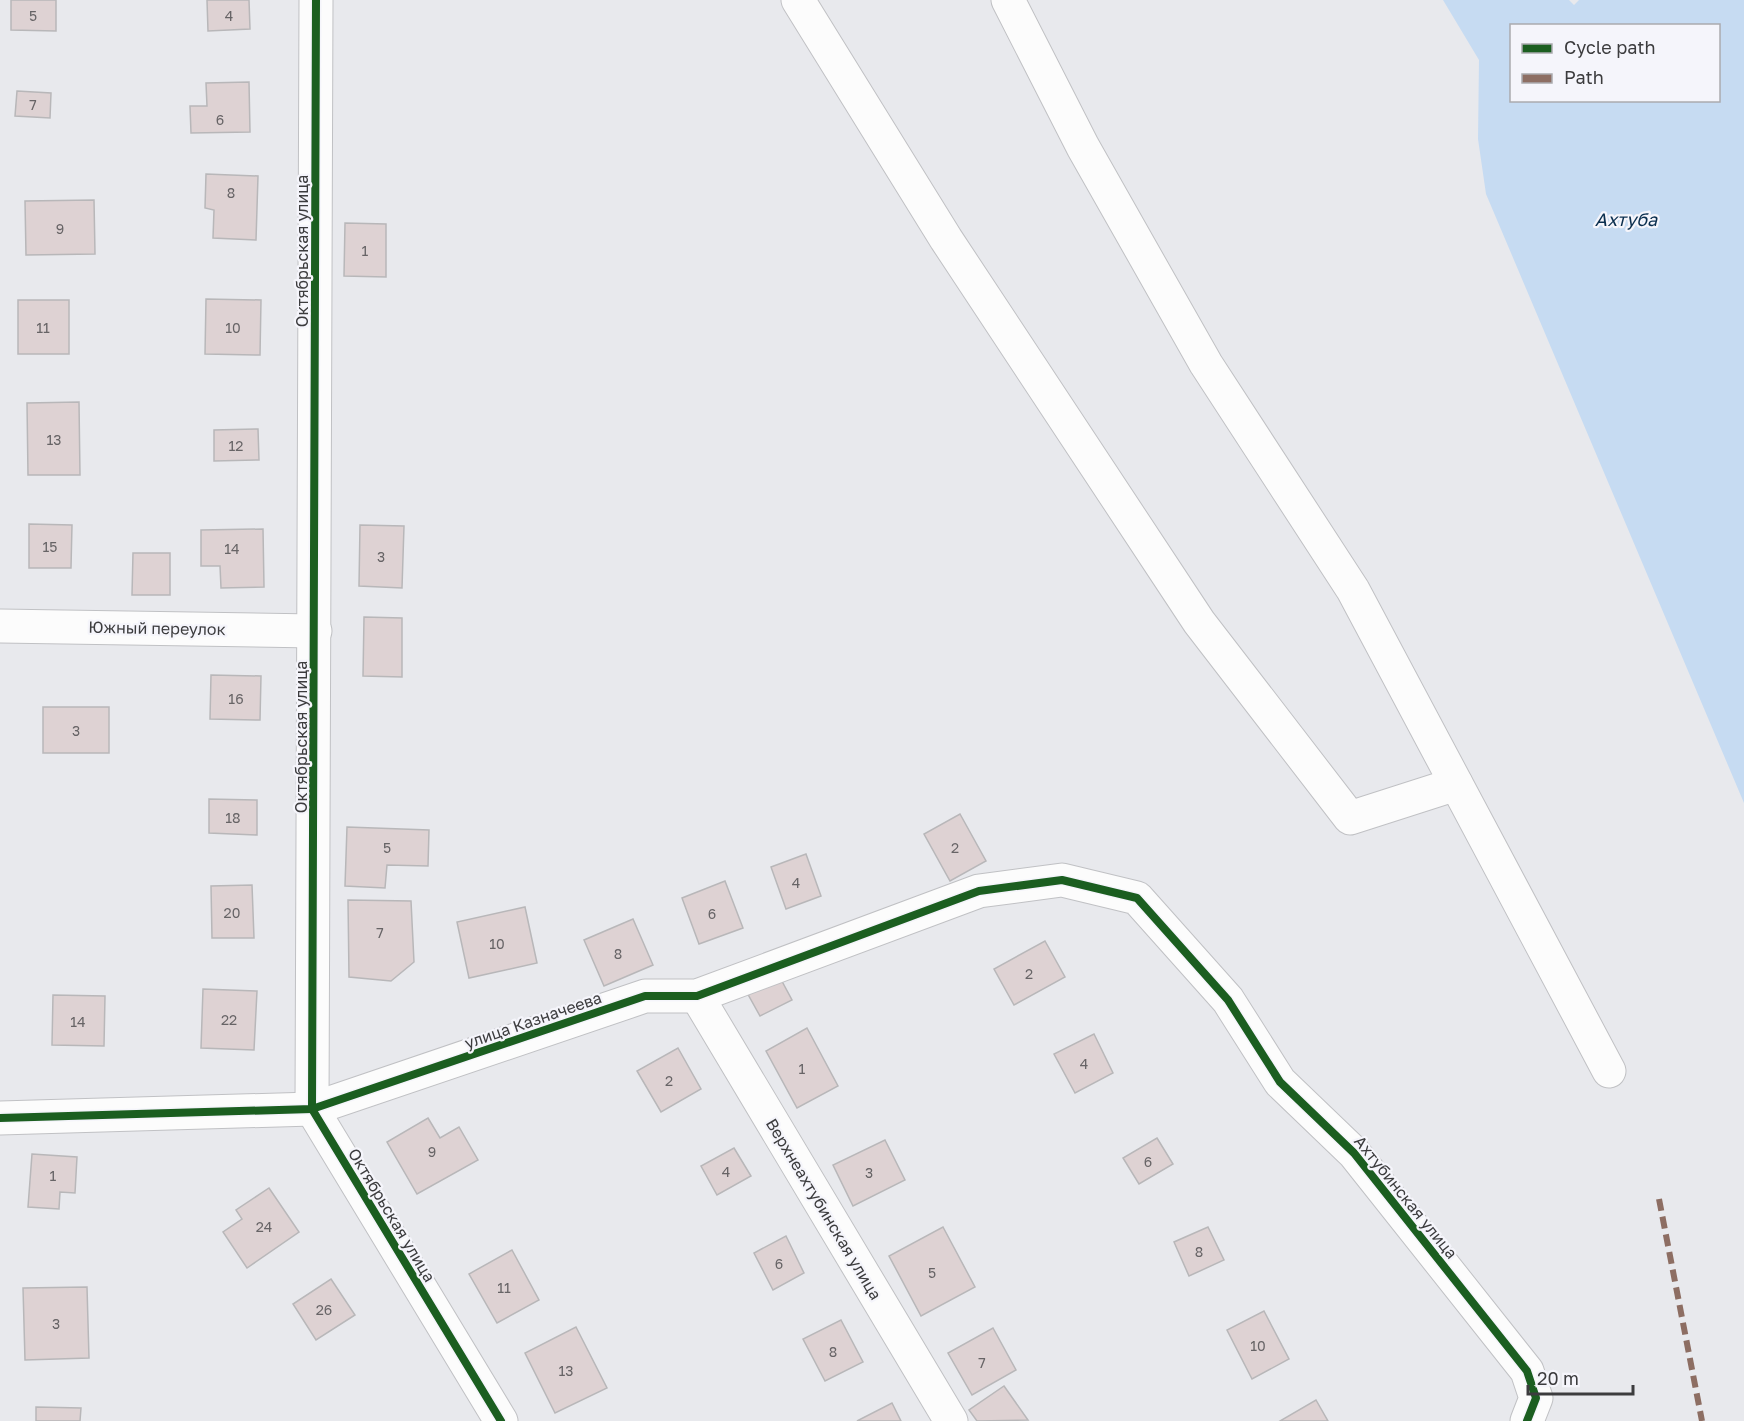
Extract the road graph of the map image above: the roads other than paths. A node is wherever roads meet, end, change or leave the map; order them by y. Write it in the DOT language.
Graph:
graph roads {
  1 [pos="316,0"];
  2 [pos="798,0"];
  3 [pos="1008,0"];
  4 [pos="0,626"];
  5 [pos="315,631"];
  6 [pos="1456,784"];
  7 [pos="1062,880"];
  8 [pos="697,996"];
  9 [pos="1609,1071"];
  10 [pos="312,1109"];
  11 [pos="0,1118"];
  12 [pos="501,1421"];
  13 [pos="951,1421"];
  14 [pos="1527,1421"];
  1 -- 5 [label="street, Октябрьская улица"];
  2 -- 6 [label="street"];
  3 -- 6 [label="street"];
  4 -- 5 [label="street, Южный переулок"];
  5 -- 10 [label="street, Октябрьская улица"];
  6 -- 9 [label="street"];
  7 -- 8 [label="street, улица Казначеева"];
  7 -- 14 [label="street, Ахтубинская улица"];
  8 -- 10 [label="street, улица Казначеева"];
  8 -- 13 [label="street, Верхнеахтубинская улица"];
  10 -- 11 [label="street, улица Казначеева"];
  10 -- 12 [label="street, Октябрьская улица"];
}
